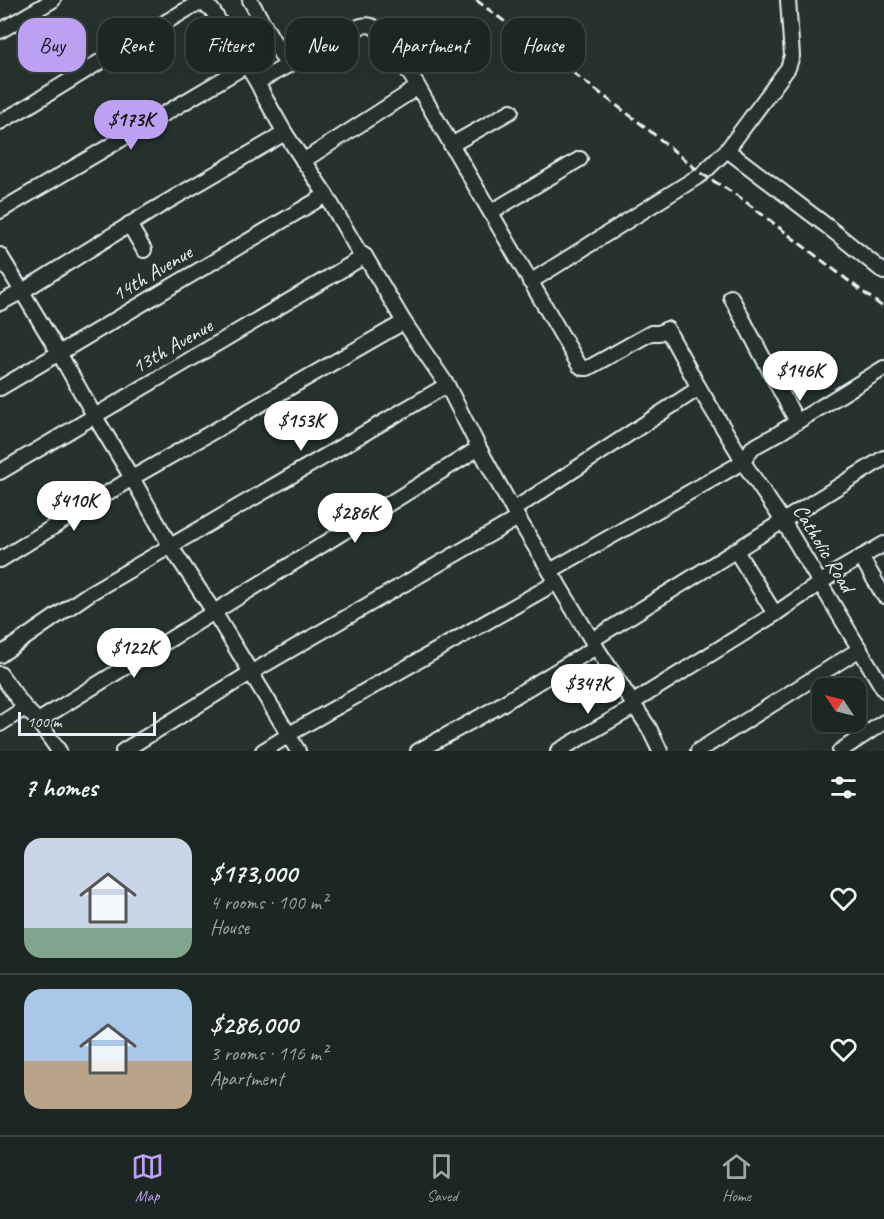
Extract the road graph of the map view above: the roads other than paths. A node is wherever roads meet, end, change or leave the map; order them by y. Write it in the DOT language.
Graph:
graph roads {
  1 [pos="53,0"];
  2 [pos="250,0"];
  3 [pos="788,0"];
  4 [pos="217,18"];
  5 [pos="358,28"];
  6 [pos="0,31"];
  7 [pos="286,63"];
  8 [pos="286,66"];
  9 [pos="235,72"];
  10 [pos="251,72"];
  11 [pos="257,81"];
  12 [pos="418,87"];
  13 [pos="511,111"];
  14 [pos="0,122"];
  15 [pos="285,133"];
  16 [pos="451,145"];
  17 [pos="727,150"];
  18 [pos="580,159"];
  19 [pos="303,161"];
  20 [pos="326,195"];
  21 [pos="0,211"];
  22 [pos="491,212"];
  23 [pos="129,224"];
  24 [pos="144,250"];
  25 [pos="0,255"];
  26 [pos="365,256"];
  27 [pos="884,272"];
  28 [pos="530,282"];
  29 [pos="21,292"];
  30 [pos="730,297"];
  31 [pos="0,303"];
  32 [pos="404,322"];
  33 [pos="59,353"];
  34 [pos="884,368"];
  35 [pos="447,385"];
  36 [pos="0,388"];
  37 [pos="699,388"];
  38 [pos="94,416"];
  39 [pos="797,422"];
  40 [pos="479,448"];
  41 [pos="884,458"];
  42 [pos="742,462"];
  43 [pos="0,472"];
  44 [pos="132,478"];
  45 [pos="516,514"];
  46 [pos="783,520"];
  47 [pos="884,544"];
  48 [pos="171,547"];
  49 [pos="736,550"];
  50 [pos="861,557"];
  51 [pos="0,560"];
  52 [pos="554,577"];
  53 [pos="820,584"];
  54 [pos="884,596"];
  55 [pos="214,612"];
  56 [pos="775,614"];
  57 [pos="594,643"];
  58 [pos="860,649"];
  59 [pos="0,656"];
  60 [pos="252,672"];
  61 [pos="0,674"];
  62 [pos="884,690"];
  63 [pos="633,705"];
  64 [pos="25,708"];
  65 [pos="38,721"];
  66 [pos="884,722"];
  67 [pos="0,724"];
  68 [pos="289,735"];
  69 [pos="58,751"];
  70 [pos="123,751"];
  71 [pos="264,751"];
  72 [pos="298,751"];
  73 [pos="417,751"];
  74 [pos="558,751"];
  75 [pos="660,751"];
  76 [pos="699,751"];
  77 [pos="840,751"];
  1 -- 6 [label="street"];
  2 -- 7 [label="street"];
  3 -- 17 [label="street"];
  4 -- 14 [label="street"];
  5 -- 12 [label="street"];
  8 -- 11 [label="street"];
  9 -- 21 [label="street"];
  10 -- 11 [label="street"];
  11 -- 15 [label="street"];
  12 -- 16 [label="street"];
  12 -- 19 [label="street"];
  13 -- 16 [label="street"];
  15 -- 19 [label="street"];
  15 -- 23 [label="street"];
  16 -- 22 [label="street"];
  17 -- 27 [label="street"];
  17 -- 28 [label="street"];
  18 -- 22 [label="street"];
  19 -- 20 [label="street"];
  20 -- 26 [label="street"];
  20 -- 33 [label="street, 14th Avenue"];
  22 -- 28 [label="street"];
  23 -- 24 [label="street"];
  23 -- 29 [label="street"];
  25 -- 29 [label="street"];
  26 -- 32 [label="street"];
  26 -- 38 [label="street, 13th Avenue"];
  28 -- 37 [label="street, Catholic Road"];
  29 -- 31 [label="street"];
  29 -- 33 [label="street"];
  30 -- 39 [label="street"];
  32 -- 35 [label="street"];
  32 -- 44 [label="street"];
  33 -- 36 [label="street, 14th Avenue"];
  33 -- 38 [label="street"];
  34 -- 39 [label="street"];
  35 -- 40 [label="street"];
  35 -- 48 [label="street"];
  37 -- 42 [label="street, Catholic Road"];
  37 -- 45 [label="street"];
  38 -- 43 [label="street, 13th Avenue"];
  38 -- 44 [label="street"];
  39 -- 42 [label="street"];
  40 -- 45 [label="street"];
  40 -- 55 [label="street"];
  41 -- 46 [label="street"];
  42 -- 46 [label="street, Catholic Road"];
  42 -- 52 [label="street"];
  44 -- 48 [label="street"];
  44 -- 51 [label="street"];
  45 -- 52 [label="street"];
  45 -- 60 [label="street"];
  46 -- 49 [label="street"];
  46 -- 53 [label="street, Catholic Road"];
  47 -- 50 [label="street"];
  48 -- 55 [label="street"];
  48 -- 59 [label="street"];
  49 -- 56 [label="street"];
  49 -- 57 [label="street"];
  50 -- 53 [label="street"];
  50 -- 54 [label="street"];
  52 -- 57 [label="street"];
  52 -- 68 [label="street"];
  53 -- 56 [label="street"];
  53 -- 58 [label="street, Catholic Road"];
  55 -- 60 [label="street"];
  55 -- 65 [label="street"];
  56 -- 63 [label="street"];
  57 -- 63 [label="street"];
  57 -- 73 [label="street"];
  58 -- 62 [label="street, Catholic Road"];
  58 -- 76 [label="street"];
  60 -- 68 [label="street"];
  60 -- 70 [label="street"];
  61 -- 64 [label="street"];
  63 -- 74 [label="street"];
  63 -- 75 [label="street"];
  64 -- 65 [label="street"];
  64 -- 67 [label="street"];
  65 -- 69 [label="street"];
  66 -- 77 [label="street"];
  68 -- 71 [label="street"];
  68 -- 72 [label="street"];
}
